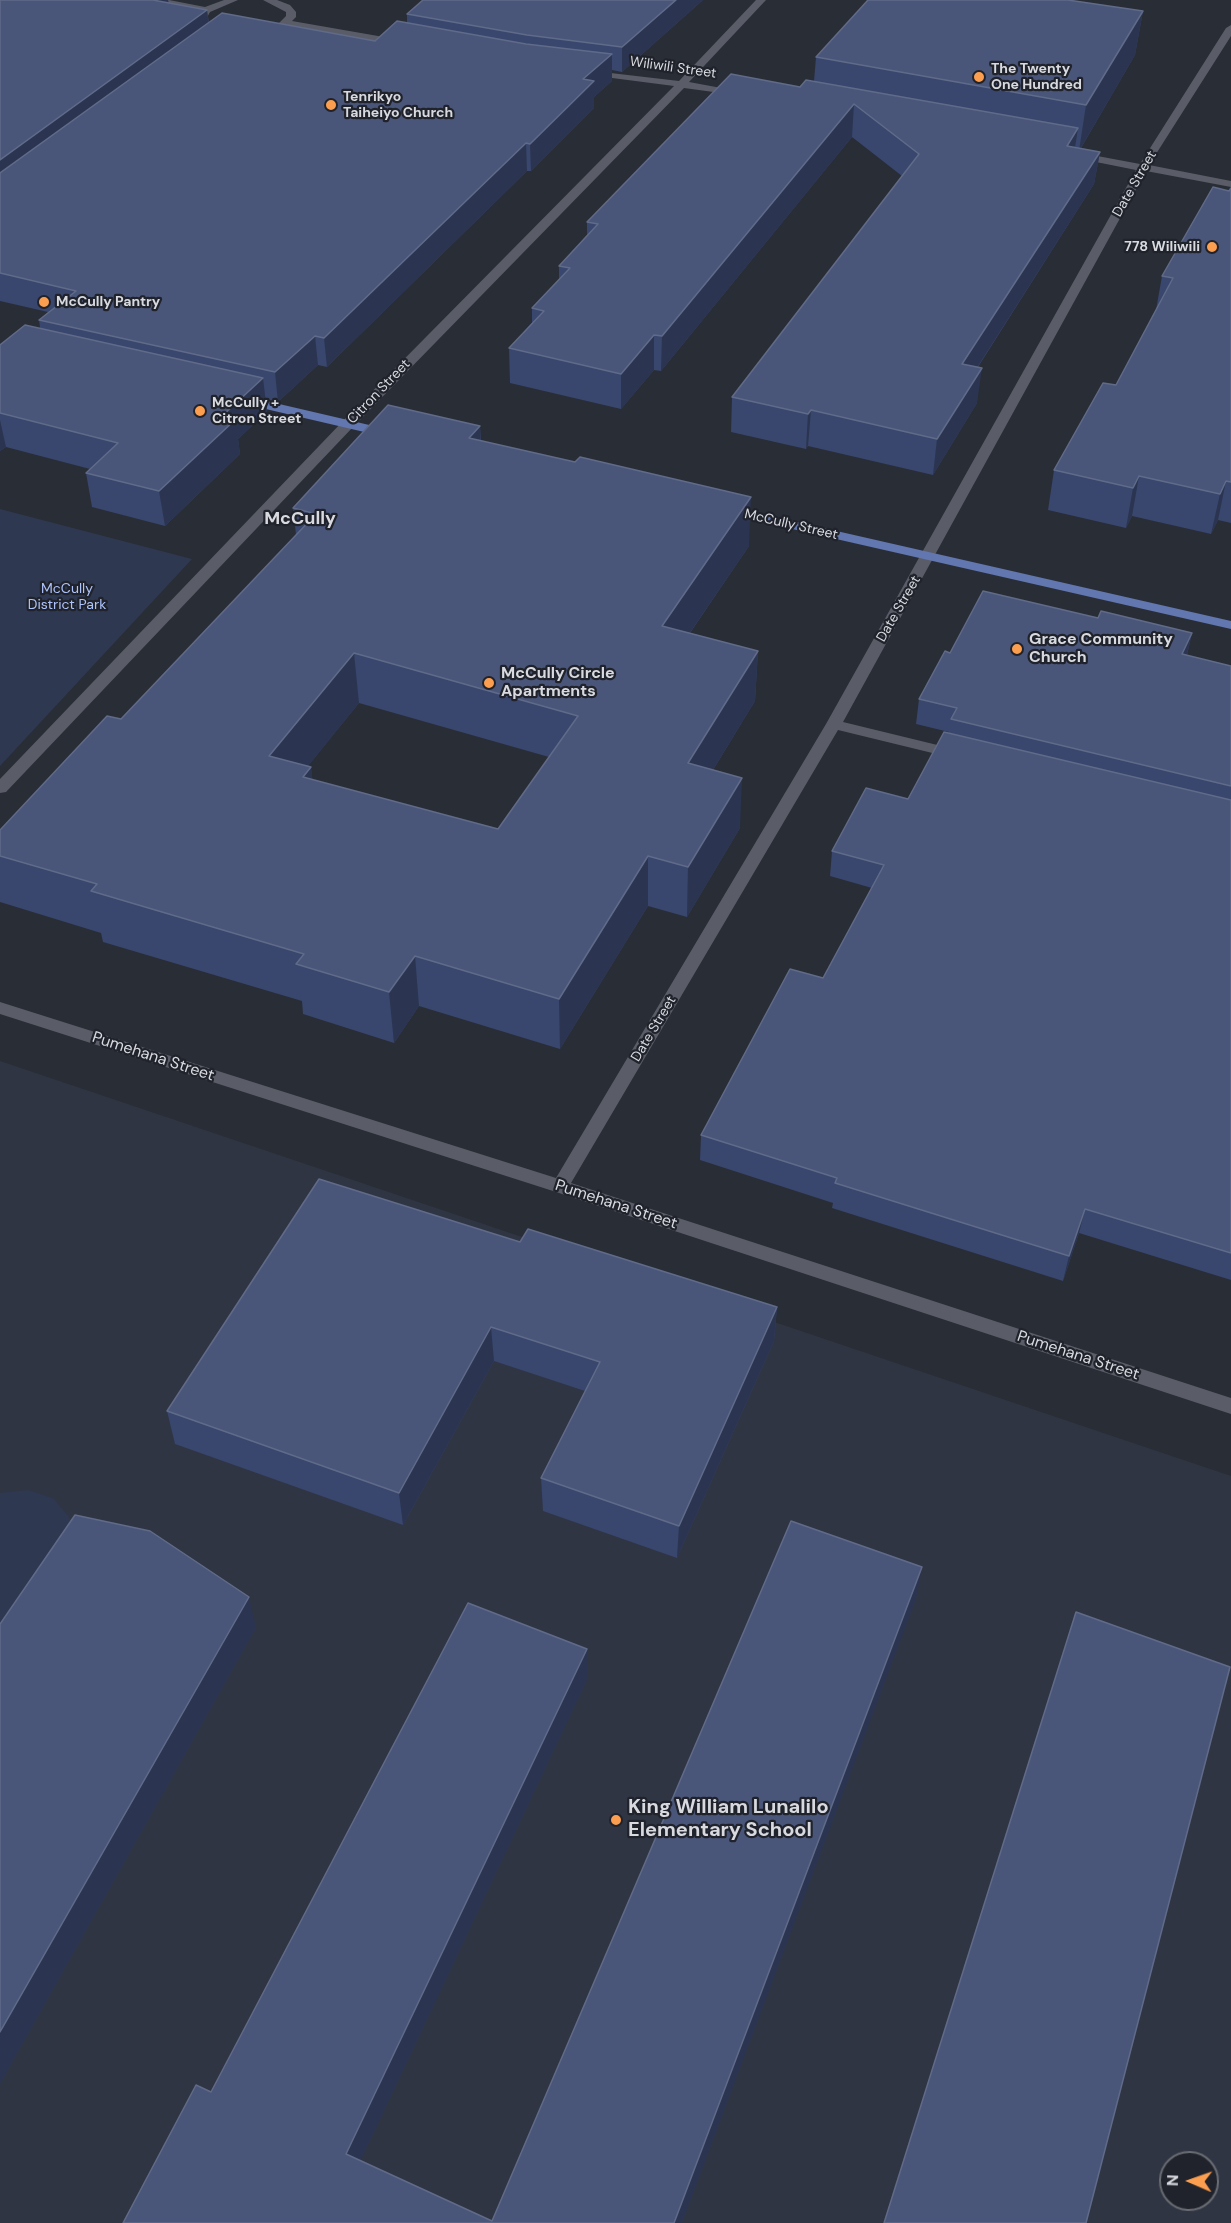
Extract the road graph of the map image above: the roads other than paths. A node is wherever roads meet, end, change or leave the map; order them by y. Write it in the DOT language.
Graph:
graph roads {
  1 [pos="154,0"];
  2 [pos="233,0"];
  3 [pos="268,0"];
  4 [pos="761,0"];
  5 [pos="206,10"];
  6 [pos="287,23"];
  7 [pos="1231,28"];
  8 [pos="272,30"];
  9 [pos="212,31"];
  10 [pos="415,46"];
  11 [pos="582,71"];
  12 [pos="682,84"];
  13 [pos="751,96"];
  14 [pos="1063,152"];
  15 [pos="1143,167"];
  16 [pos="1231,183"];
  17 [pos="226,396"];
  18 [pos="348,424"];
  19 [pos="406,437"];
  20 [pos="708,506"];
  21 [pos="929,556"];
  22 [pos="1231,625"];
  23 [pos="834,724"];
  24 [pos="970,757"];
  25 [pos="0,788"];
  26 [pos="0,1008"];
  27 [pos="560,1186"];
  28 [pos="1231,1407"];
  1 -- 5 [label="street"];
  2 -- 5 [label="street"];
  3 -- 6 [label="street"];
  4 -- 12 [label="street, Citron Street"];
  5 -- 9 [label="street"];
  6 -- 8 [label="street"];
  6 -- 10 [label="street"];
  7 -- 15 [label="street, Date Street"];
  11 -- 12 [label="street, Wiliwili Street"];
  12 -- 13 [label="street, Wiliwili Street"];
  12 -- 18 [label="street, Citron Street"];
  14 -- 15 [label="street"];
  15 -- 16 [label="street"];
  15 -- 21 [label="street, Date Street"];
  17 -- 18 [label="main road"];
  18 -- 19 [label="main road"];
  18 -- 25 [label="street, Citron Street"];
  20 -- 21 [label="main road, McCully Street"];
  21 -- 22 [label="main road, McCully Street"];
  21 -- 23 [label="street, Date Street"];
  23 -- 24 [label="street"];
  23 -- 27 [label="street, Date Street"];
  26 -- 27 [label="street, Pumehana Street"];
  27 -- 28 [label="street, Pumehana Street"];
}
